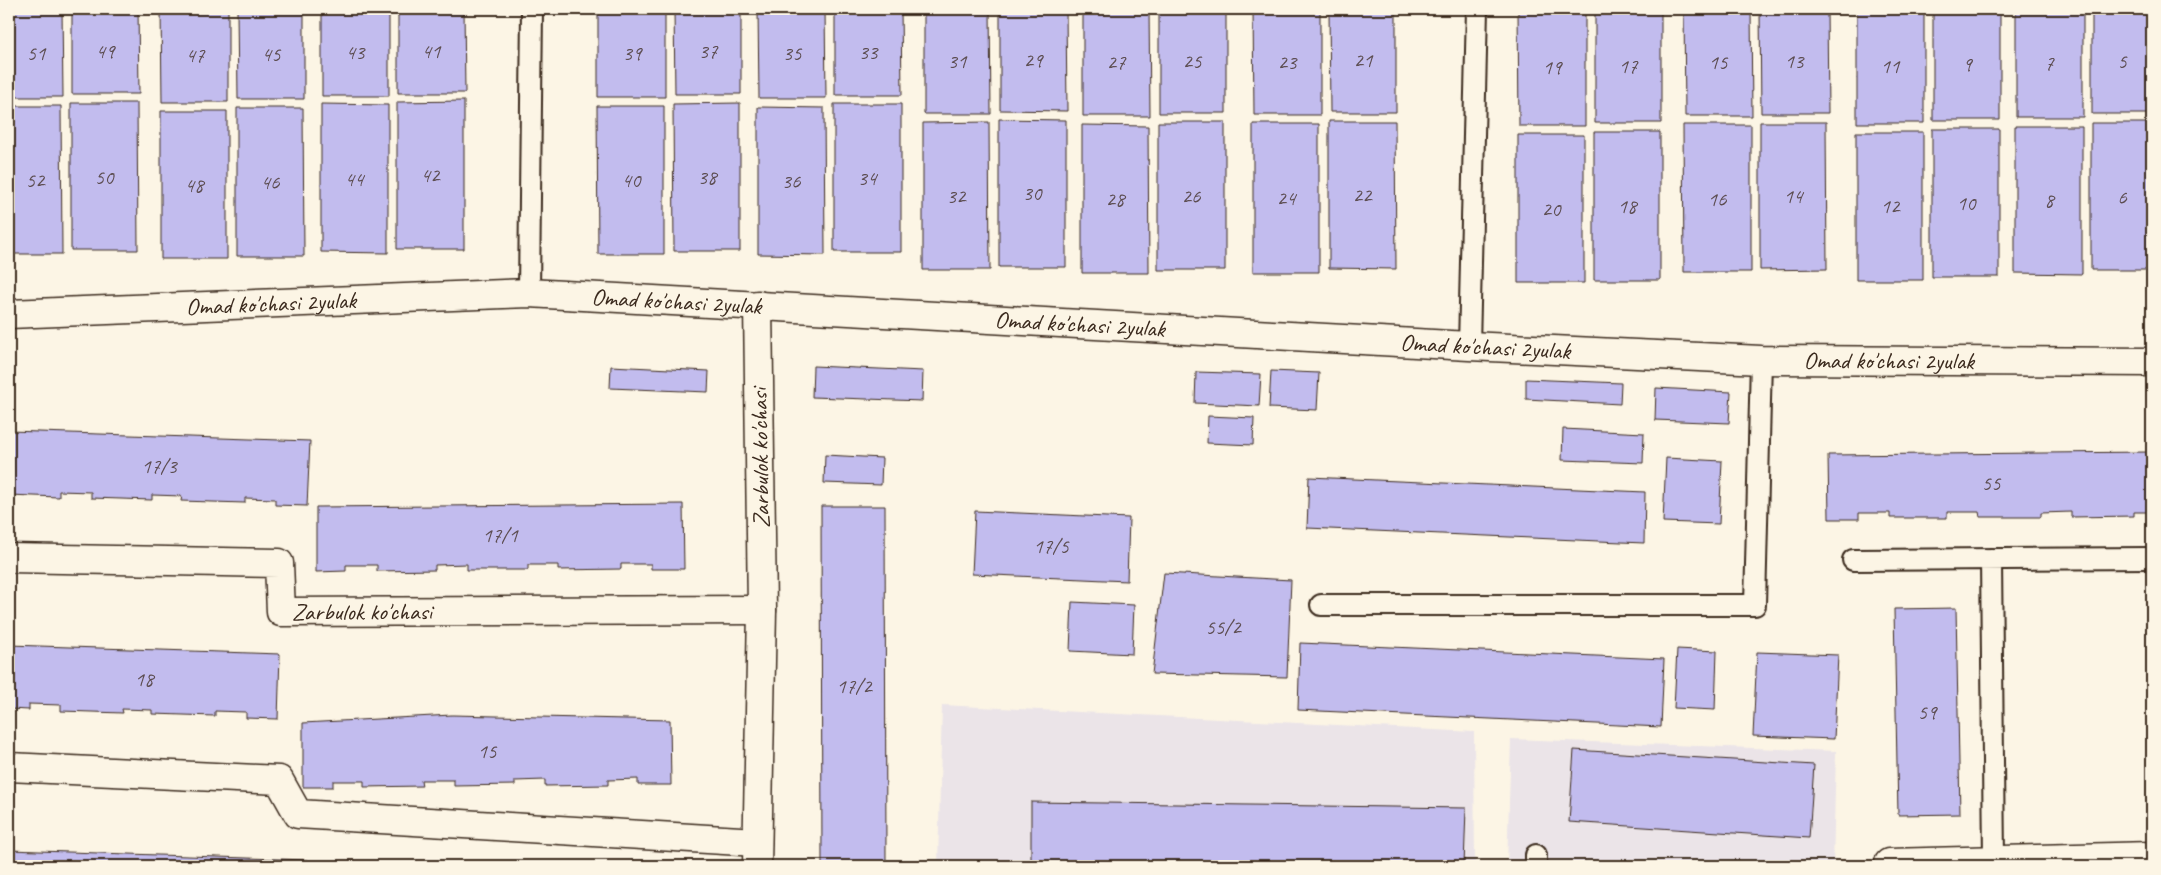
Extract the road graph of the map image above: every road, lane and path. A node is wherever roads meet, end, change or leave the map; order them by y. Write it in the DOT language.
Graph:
graph roads {
  1 [pos="532,9"];
  2 [pos="1477,9"];
  3 [pos="529,292"];
  4 [pos="758,306"];
  5 [pos="9,314"];
  6 [pos="1469,346"];
  7 [pos="1761,360"];
  8 [pos="2152,362"];
  9 [pos="9,558"];
  10 [pos="2152,558"];
  11 [pos="1991,559"];
  12 [pos="1853,560"];
  13 [pos="1320,605"];
  14 [pos="762,610"];
  15 [pos="9,767"];
  16 [pos="757,854"];
  17 [pos="2152,856"];
  18 [pos="1994,860"];
  19 [pos="1889,863"];
  1 -- 3 [label="lane"];
  2 -- 6 [label="lane"];
  3 -- 4 [label="street, Omad ko'chasi 2yulak"];
  3 -- 5 [label="street, Omad ko'chasi 2yulak"];
  4 -- 6 [label="street, Omad ko'chasi 2yulak"];
  4 -- 14 [label="street, Zarbulok ko'chasi"];
  6 -- 7 [label="street, Omad ko'chasi 2yulak"];
  7 -- 8 [label="street, Omad ko'chasi 2yulak"];
  7 -- 13 [label="lane"];
  9 -- 14 [label="street, Zarbulok ko'chasi"];
  10 -- 11 [label="lane"];
  11 -- 12 [label="lane"];
  11 -- 18 [label="lane"];
  14 -- 16 [label="street, Zarbulok ko'chasi"];
  15 -- 16 [label="street, Zarbulok ko'chasi"];
  17 -- 18 [label="street"];
  18 -- 19 [label="street"];
}
